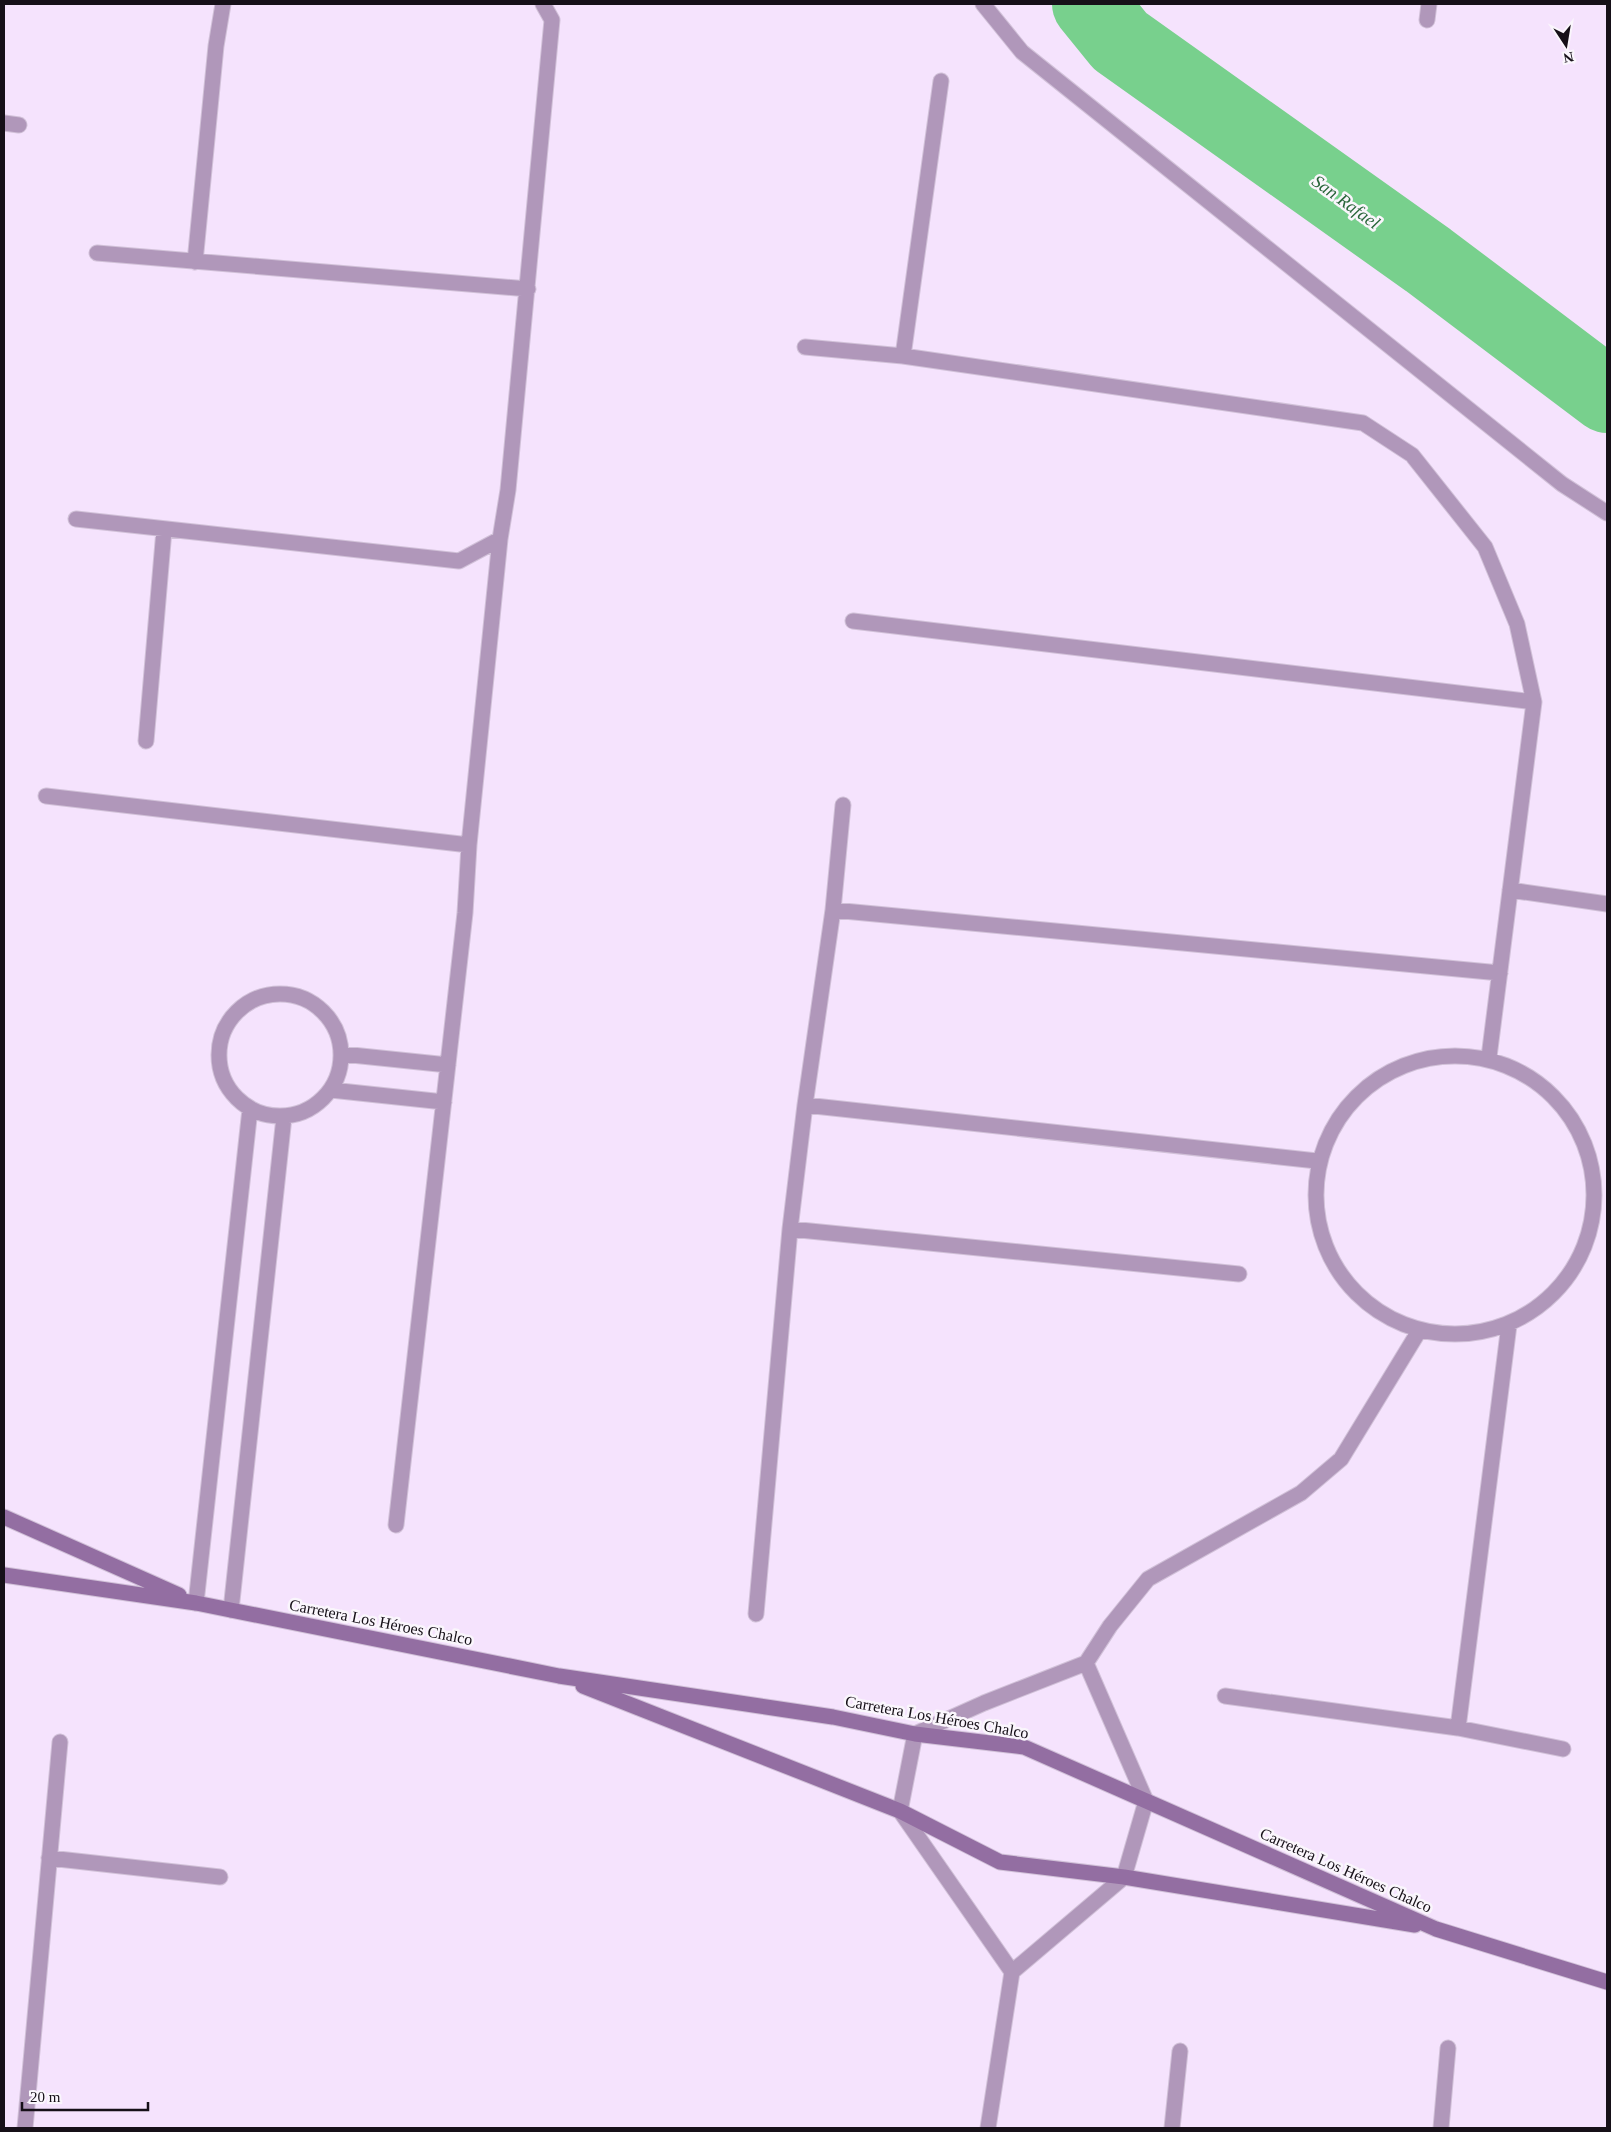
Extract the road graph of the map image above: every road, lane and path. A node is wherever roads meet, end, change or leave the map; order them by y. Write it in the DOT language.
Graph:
graph roads {
  1 [pos="223,4"];
  2 [pos="543,4"];
  3 [pos="983,4"];
  4 [pos="1429,4"];
  5 [pos="1427,20"];
  6 [pos="941,81"];
  7 [pos="4,123"];
  8 [pos="19,125"];
  9 [pos="97,252"];
  10 [pos="195,262"];
  11 [pos="528,289"];
  12 [pos="805,347"];
  13 [pos="903,356"];
  14 [pos="1607,513"];
  15 [pos="76,519"];
  16 [pos="164,530"];
  17 [pos="500,539"];
  18 [pos="852,621"];
  19 [pos="1534,702"];
  20 [pos="146,741"];
  21 [pos="46,796"];
  22 [pos="843,805"];
  23 [pos="469,845"];
  24 [pos="1510,890"];
  25 [pos="1607,904"];
  26 [pos="833,910"];
  27 [pos="1500,973"];
  28 [pos="342,1054"];
  29 [pos="1489,1057"];
  30 [pos="448,1065"];
  31 [pos="331,1090"];
  32 [pos="444,1102"];
  33 [pos="805,1105"];
  34 [pos="250,1109"];
  35 [pos="284,1117"];
  36 [pos="1317,1160"];
  37 [pos="1602,1203"];
  38 [pos="790,1230"];
  39 [pos="1239,1274"];
  40 [pos="1509,1325"];
  41 [pos="1419,1331"];
  42 [pos="4,1517"];
  43 [pos="396,1525"];
  44 [pos="4,1575"];
  45 [pos="196,1603"];
  46 [pos="230,1610"];
  47 [pos="756,1614"];
  48 [pos="1086,1663"];
  49 [pos="560,1676"];
  50 [pos="1225,1696"];
  51 [pos="1458,1728"];
  52 [pos="914,1734"];
  53 [pos="60,1742"];
  54 [pos="1563,1749"];
  55 [pos="1146,1801"];
  56 [pos="900,1811"];
  57 [pos="49,1858"];
  58 [pos="220,1877"];
  59 [pos="1124,1878"];
  60 [pos="1436,1929"];
  61 [pos="1012,1972"];
  62 [pos="1607,1982"];
  63 [pos="1448,2048"];
  64 [pos="1180,2051"];
  65 [pos="25,2128"];
  66 [pos="988,2128"];
  67 [pos="1172,2128"];
  68 [pos="1440,2128"];
  1 -- 10 [label="street"];
  2 -- 11 [label="street"];
  3 -- 14 [label="street"];
  4 -- 5 [label="street"];
  6 -- 13 [label="street"];
  7 -- 8 [label="street"];
  9 -- 10 [label="street"];
  10 -- 11 [label="street"];
  11 -- 17 [label="street"];
  12 -- 13 [label="street"];
  13 -- 19 [label="street"];
  15 -- 16 [label="street"];
  16 -- 17 [label="street"];
  16 -- 20 [label="street"];
  17 -- 23 [label="street"];
  18 -- 19 [label="street"];
  19 -- 24 [label="street"];
  21 -- 23 [label="street"];
  22 -- 26 [label="street"];
  23 -- 30 [label="street"];
  24 -- 25 [label="street"];
  24 -- 27 [label="street"];
  26 -- 27 [label="street"];
  26 -- 33 [label="street"];
  27 -- 29 [label="street"];
  28 -- 30 [label="street"];
  28 -- 31 [label="street"];
  28 -- 34 [label="street"];
  29 -- 36 [label="street"];
  29 -- 37 [label="street"];
  30 -- 32 [label="street"];
  31 -- 32 [label="street"];
  31 -- 35 [label="street"];
  32 -- 43 [label="street"];
  33 -- 36 [label="street"];
  33 -- 38 [label="street"];
  34 -- 35 [label="street"];
  34 -- 45 [label="street"];
  35 -- 46 [label="street"];
  36 -- 41 [label="street"];
  37 -- 40 [label="street"];
  38 -- 39 [label="street"];
  38 -- 47 [label="street"];
  40 -- 41 [label="street"];
  40 -- 51 [label="street"];
  41 -- 48 [label="street"];
  42 -- 45 [label="street, Carretera Los Héroes Chalco"];
  44 -- 45 [label="street, Carretera Los Héroes Chalco"];
  45 -- 46 [label="street, Carretera Los Héroes Chalco"];
  46 -- 49 [label="street, Carretera Los Héroes Chalco"];
  48 -- 52 [label="street"];
  48 -- 55 [label="street"];
  49 -- 52 [label="street, Carretera Los Héroes Chalco"];
  49 -- 56 [label="street, Carretera Los Héroes Chalco"];
  50 -- 51 [label="street"];
  51 -- 54 [label="street"];
  52 -- 55 [label="street, Carretera Los Héroes Chalco"];
  52 -- 56 [label="street"];
  53 -- 57 [label="street"];
  55 -- 59 [label="street"];
  55 -- 60 [label="street, Carretera Los Héroes Chalco"];
  56 -- 59 [label="street, Carretera Los Héroes Chalco"];
  56 -- 61 [label="street"];
  57 -- 58 [label="street"];
  57 -- 65 [label="street"];
  59 -- 60 [label="street, Carretera Los Héroes Chalco"];
  59 -- 61 [label="street"];
  60 -- 62 [label="street"];
  61 -- 66 [label="street"];
  63 -- 68 [label="street"];
  64 -- 67 [label="street"];
}
